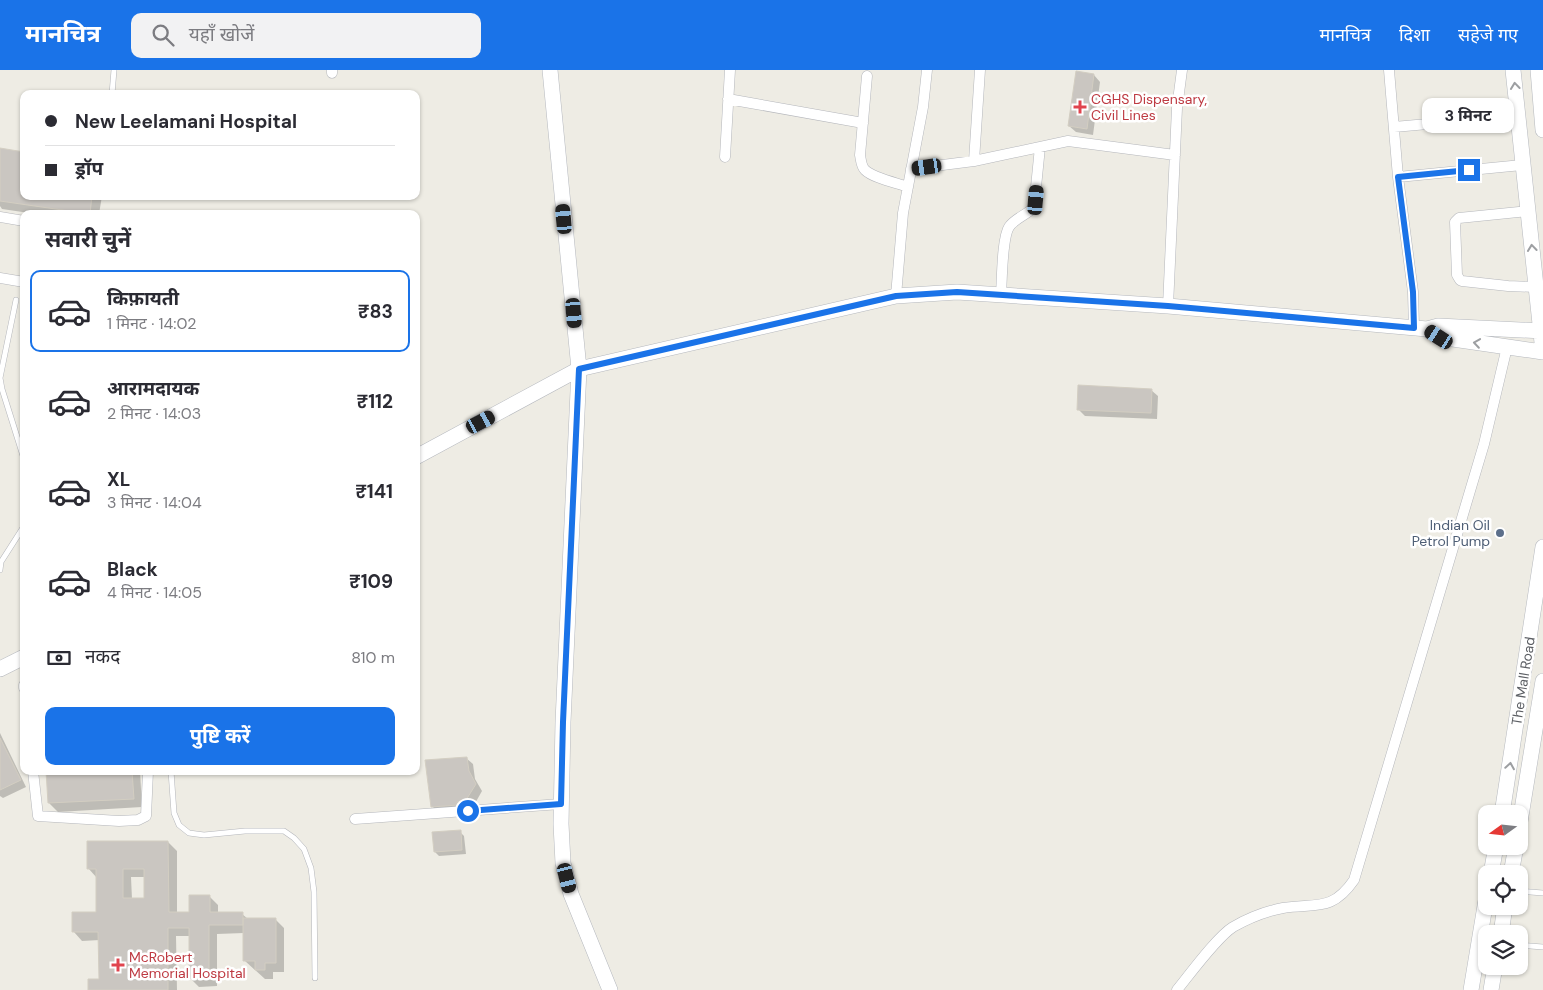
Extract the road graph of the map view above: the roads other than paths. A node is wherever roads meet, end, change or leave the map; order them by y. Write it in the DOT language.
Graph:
graph roads {
  1 [pos="114,70"];
  2 [pos="550,70"];
  3 [pos="730,70"];
  4 [pos="927,70"];
  5 [pos="980,70"];
  6 [pos="1182,70"];
  7 [pos="1389,70"];
  8 [pos="1513,70"];
  9 [pos="1538,70"];
  10 [pos="868,76"];
  11 [pos="112,90"];
  12 [pos="728,99"];
  13 [pos="1518,116"];
  14 [pos="863,123"];
  15 [pos="1394,127"];
  16 [pos="1543,130"];
  17 [pos="1040,147"];
  18 [pos="1175,155"];
  19 [pos="725,157"];
  20 [pos="974,161"];
  21 [pos="1522,164"];
  22 [pos="911,169"];
  23 [pos="1398,177"];
  24 [pos="908,186"];
  25 [pos="1528,211"];
  26 [pos="0,217"];
  27 [pos="20,220"];
  28 [pos="0,278"];
  29 [pos="20,281"];
  30 [pos="1536,286"];
  31 [pos="1001,295"];
  32 [pos="896,296"];
  33 [pos="16,300"];
  34 [pos="1168,306"];
  35 [pos="1420,329"];
  36 [pos="1542,331"];
  37 [pos="1507,347"];
  38 [pos="1543,352"];
  39 [pos="579,369"];
  40 [pos="20,446"];
  41 [pos="420,455"];
  42 [pos="20,532"];
  43 [pos="1543,547"];
  44 [pos="0,570"];
  45 [pos="1540,585"];
  46 [pos="20,659"];
  47 [pos="0,669"];
  48 [pos="1543,681"];
  49 [pos="33,775"];
  50 [pos="148,775"];
  51 [pos="171,775"];
  52 [pos="561,804"];
  53 [pos="1503,805"];
  54 [pos="1523,805"];
  55 [pos="355,819"];
  56 [pos="1528,892"];
  57 [pos="1543,894"];
  58 [pos="1528,946"];
  59 [pos="1543,947"];
  60 [pos="1478,948"];
  61 [pos="1494,975"];
  62 [pos="315,978"];
  63 [pos="610,990"];
  64 [pos="1177,990"];
  65 [pos="1471,990"];
  66 [pos="1491,990"];
  1 -- 11 [label="lane"];
  2 -- 39 [label="street"];
  3 -- 12 [label="street"];
  4 -- 22 [label="street"];
  5 -- 20 [label="street"];
  6 -- 18 [label="street"];
  7 -- 15 [label="street"];
  13 -- 8 [label="street, one-way"];
  9 -- 16 [label="street"];
  10 -- 14 [label="street"];
  12 -- 14 [label="street"];
  12 -- 19 [label="street"];
  13 -- 15 [label="street"];
  13 -- 21 [label="street"];
  14 -- 24 [label="street"];
  15 -- 23 [label="street"];
  17 -- 18 [label="street"];
  17 -- 20 [label="street"];
  17 -- 31 [label="street"];
  18 -- 34 [label="street"];
  20 -- 22 [label="street"];
  21 -- 23 [label="street"];
  21 -- 25 [label="street"];
  22 -- 24 [label="street"];
  23 -- 35 [label="street"];
  24 -- 32 [label="street"];
  30 -- 25 [label="street, one-way"];
  25 -- 30 [label="street"];
  26 -- 27 [label="street"];
  28 -- 29 [label="street"];
  30 -- 36 [label="street"];
  31 -- 32 [label="street"];
  31 -- 34 [label="street"];
  32 -- 39 [label="street"];
  33 -- 40 [label="lane"];
  34 -- 35 [label="street"];
  35 -- 36 [label="street"];
  37 -- 35 [label="street, one-way"];
  36 -- 38 [label="street"];
  37 -- 38 [label="street"];
  37 -- 64 [label="street"];
  39 -- 41 [label="street"];
  39 -- 52 [label="street"];
  42 -- 44 [label="lane"];
  43 -- 45 [label="street, The Mall Road"];
  53 -- 45 [label="street, The Mall Road, one-way"];
  46 -- 47 [label="street"];
  48 -- 54 [label="street, The Mall Road"];
  49 -- 50 [label="street"];
  51 -- 62 [label="lane"];
  52 -- 55 [label="street"];
  52 -- 63 [label="street"];
  56 -- 57 [label="lane"];
  58 -- 59 [label="lane"];
  60 -- 65 [label="street"];
  61 -- 66 [label="street"];
}
